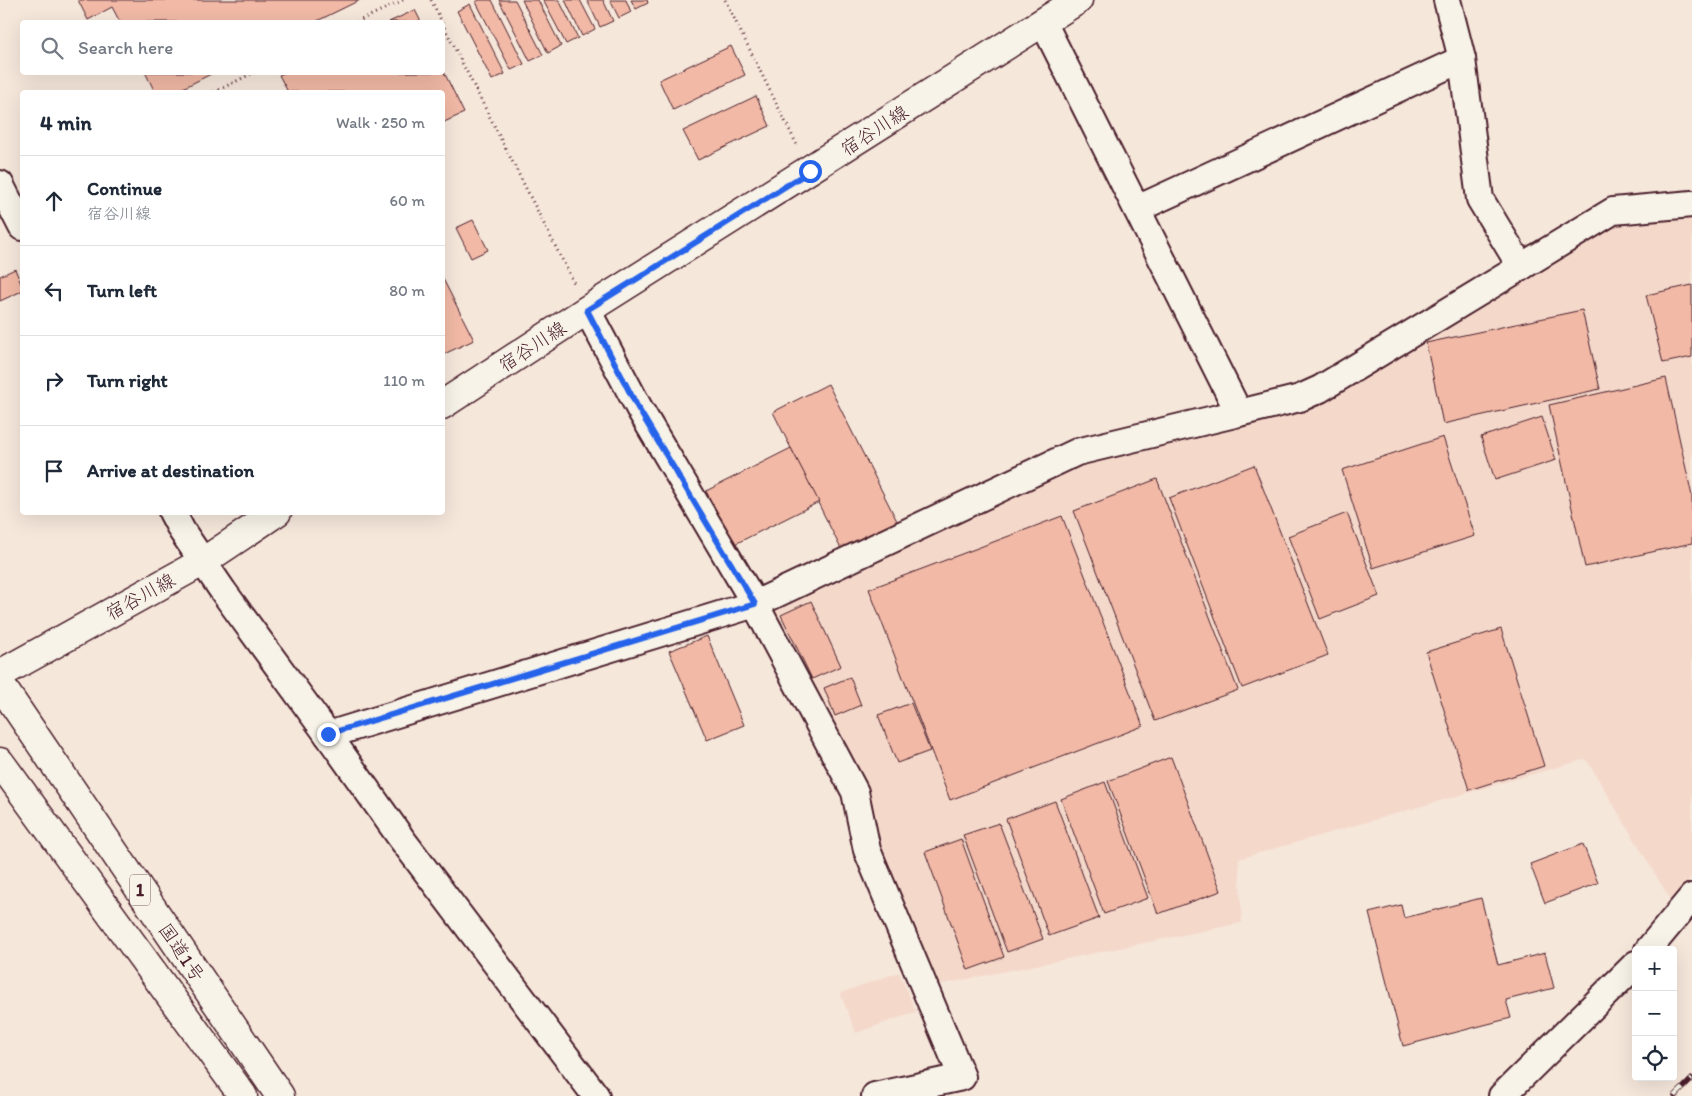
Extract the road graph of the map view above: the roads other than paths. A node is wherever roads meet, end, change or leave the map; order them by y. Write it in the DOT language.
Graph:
graph roads {
  1 [pos="1078,0"];
  2 [pos="1447,0"];
  3 [pos="1043,22"];
  4 [pos="1462,59"];
  5 [pos="0,184"];
  6 [pos="1692,204"];
  7 [pos="1137,209"];
  8 [pos="20,223"];
  9 [pos="1521,267"];
  10 [pos="587,310"];
  11 [pos="445,403"];
  12 [pos="1239,413"];
  13 [pos="174,515"];
  14 [pos="273,515"];
  15 [pos="204,561"];
  16 [pos="755,604"];
  17 [pos="0,674"];
  18 [pos="0,684"];
  19 [pos="328,734"];
  20 [pos="0,762"];
  21 [pos="1692,897"];
  22 [pos="1651,946"];
  23 [pos="1632,968"];
  24 [pos="966,1087"];
  25 [pos="243,1096"];
  26 [pos="280,1096"];
  27 [pos="596,1096"];
  28 [pos="874,1096"];
  29 [pos="1502,1096"];
  1 -- 3 [label="main road, 宿谷川線"];
  2 -- 4 [label="street"];
  3 -- 7 [label="street"];
  3 -- 10 [label="main road, 宿谷川線"];
  4 -- 7 [label="street"];
  4 -- 9 [label="street"];
  5 -- 8 [label="street"];
  6 -- 9 [label="street"];
  7 -- 12 [label="street"];
  9 -- 12 [label="street"];
  10 -- 11 [label="main road, 宿谷川線"];
  10 -- 16 [label="street"];
  12 -- 16 [label="street"];
  13 -- 15 [label="street"];
  14 -- 15 [label="main road, 宿谷川線"];
  15 -- 17 [label="main road, 宿谷川線"];
  15 -- 19 [label="street"];
  16 -- 19 [label="street"];
  16 -- 24 [label="street"];
  18 -- 26 [label="main road, 国道1号 / 1"];
  19 -- 27 [label="street"];
  20 -- 25 [label="main road, 国道1号 / 1"];
  21 -- 22 [label="street"];
  23 -- 29 [label="street"];
  24 -- 28 [label="street"];
}
